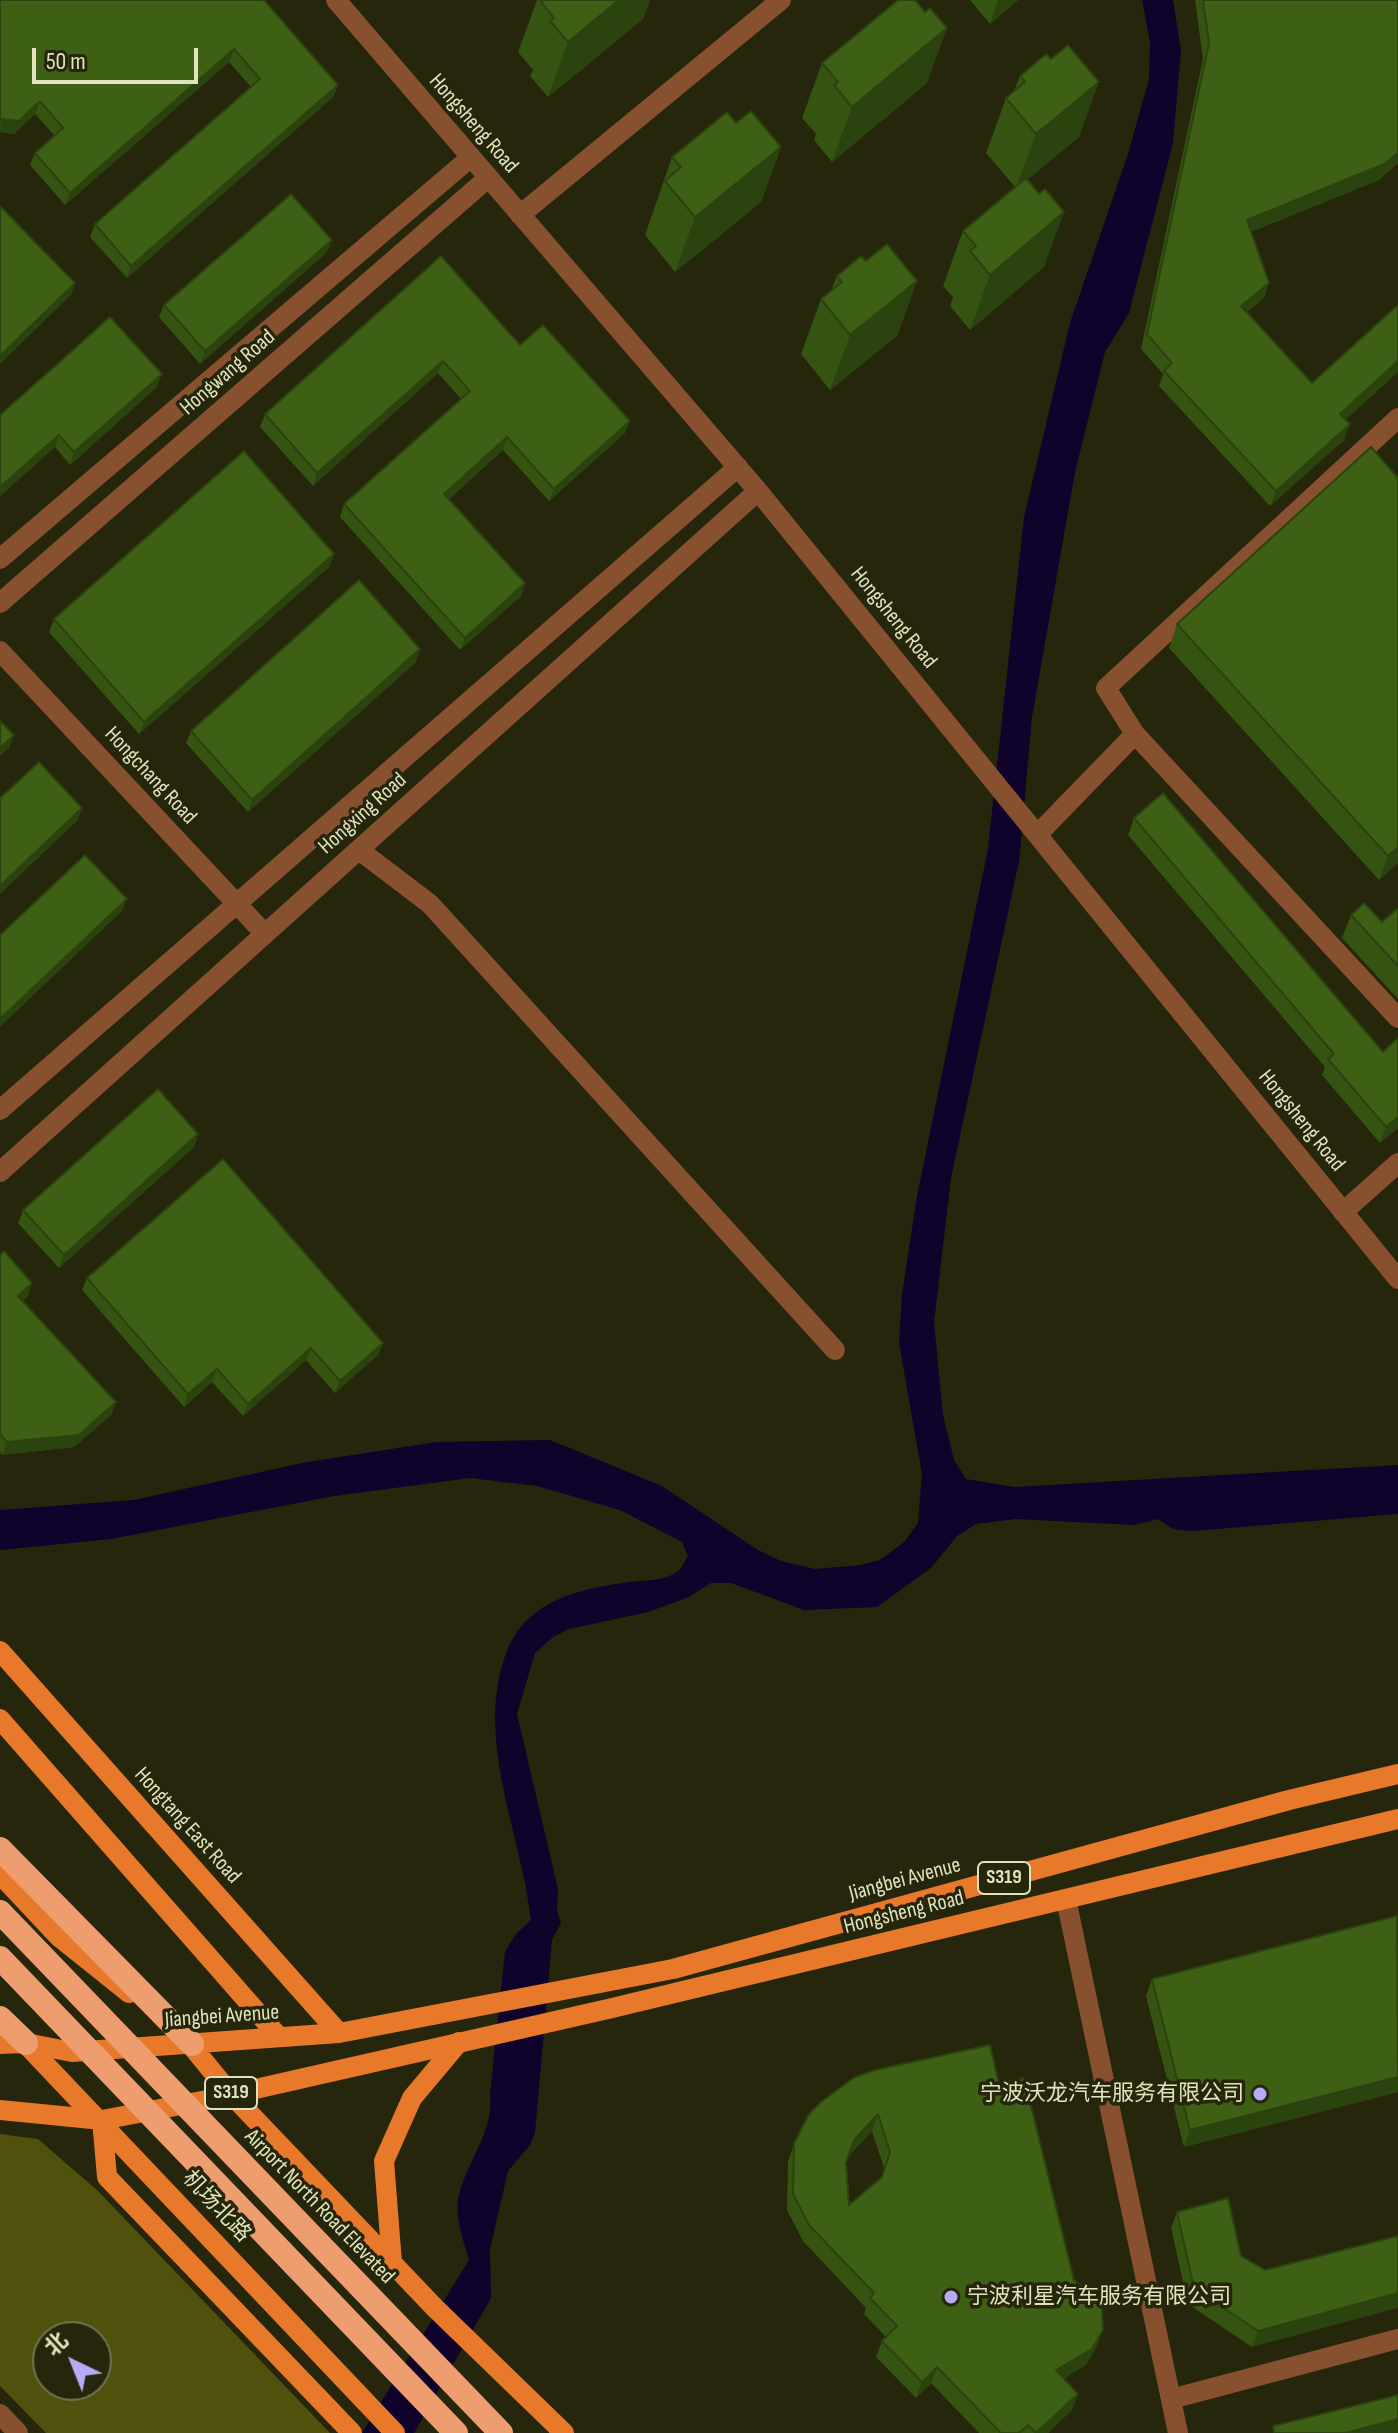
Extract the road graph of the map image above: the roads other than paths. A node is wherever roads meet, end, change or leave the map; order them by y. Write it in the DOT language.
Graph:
graph roads {
  1 [pos="336,0"];
  2 [pos="781,0"];
  3 [pos="470,158"];
  4 [pos="488,178"];
  5 [pos="520,215"];
  6 [pos="1398,418"];
  7 [pos="738,467"];
  8 [pos="758,491"];
  9 [pos="0,559"];
  10 [pos="0,603"];
  11 [pos="0,651"];
  12 [pos="1135,734"];
  13 [pos="1038,834"];
  14 [pos="359,850"];
  15 [pos="236,904"];
  16 [pos="265,934"];
  17 [pos="1398,1018"];
  18 [pos="0,1110"];
  19 [pos="1398,1163"];
  20 [pos="0,1172"];
  21 [pos="1343,1212"];
  22 [pos="1398,1279"];
  23 [pos="835,1350"];
  24 [pos="0,1651"];
  25 [pos="0,1719"];
  26 [pos="1398,1774"];
  27 [pos="1398,1819"];
  28 [pos="0,1849"];
  29 [pos="0,1874"];
  30 [pos="1066,1899"];
  31 [pos="0,1912"];
  32 [pos="0,1958"];
  33 [pos="0,2017"];
  34 [pos="339,2033"];
  35 [pos="279,2037"];
  36 [pos="460,2042"];
  37 [pos="26,2043"];
  38 [pos="0,2044"];
  39 [pos="192,2044"];
  40 [pos="230,2093"];
  41 [pos="0,2110"];
  42 [pos="102,2120"];
  43 [pos="392,2263"];
  44 [pos="1398,2339"];
  45 [pos="1171,2399"];
  46 [pos="0,2414"];
  47 [pos="18,2433"];
  48 [pos="352,2433"];
  49 [pos="395,2433"];
  50 [pos="456,2433"];
  51 [pos="501,2433"];
  52 [pos="564,2433"];
  53 [pos="1178,2433"];
  1 -- 3 [label="street, Hongsheng Road"];
  2 -- 5 [label="street"];
  3 -- 4 [label="street, Hongsheng Road"];
  3 -- 9 [label="street, Hongwang Road"];
  4 -- 5 [label="street, Hongsheng Road"];
  4 -- 10 [label="street, Hongwang Road"];
  5 -- 7 [label="street, Hongsheng Road"];
  6 -- 12 [label="street"];
  7 -- 8 [label="street, Hongsheng Road"];
  7 -- 15 [label="street, Hongxing Road"];
  8 -- 13 [label="street, Hongsheng Road"];
  8 -- 14 [label="street, Hongxing Road"];
  11 -- 15 [label="street, Hongchang Road"];
  12 -- 13 [label="street"];
  12 -- 17 [label="street"];
  13 -- 21 [label="street, Hongsheng Road"];
  14 -- 16 [label="street, Hongxing Road"];
  14 -- 23 [label="street"];
  15 -- 16 [label="street, Hongchang Road"];
  15 -- 18 [label="street, Hongxing Road"];
  16 -- 20 [label="street, Hongxing Road"];
  19 -- 21 [label="street"];
  21 -- 22 [label="street, Hongsheng Road"];
  24 -- 34 [label="main road, Hongtang East Road"];
  25 -- 35 [label="main road"];
  26 -- 34 [label="main road, Jiangbei Avenue / S319"];
  27 -- 30 [label="main road, Hongsheng Road / S319"];
  28 -- 39 [label="highway"];
  29 -- 39 [label="main road"];
  30 -- 36 [label="main road, Hongsheng Road / S319"];
  30 -- 45 [label="street"];
  31 -- 51 [label="highway, Airport North Road Elevated, bridge"];
  32 -- 50 [label="highway, bridge"];
  33 -- 37 [label="highway"];
  34 -- 35 [label="main road, Jiangbei Avenue"];
  35 -- 39 [label="main road, Jiangbei Avenue"];
  36 -- 40 [label="main road, S319"];
  36 -- 43 [label="main road"];
  37 -- 38 [label="main road, Jiangbei Avenue"];
  37 -- 39 [label="main road, Jiangbei Avenue"];
  37 -- 42 [label="main road, 机场北路"];
  39 -- 40 [label="main road"];
  40 -- 42 [label="main road, S319"];
  40 -- 43 [label="main road"];
  41 -- 42 [label="main road, S319"];
  42 -- 48 [label="main road"];
  42 -- 49 [label="main road, 机场北路"];
  43 -- 52 [label="main road"];
  44 -- 45 [label="street"];
  45 -- 53 [label="street"];
  46 -- 47 [label="street"];
}
